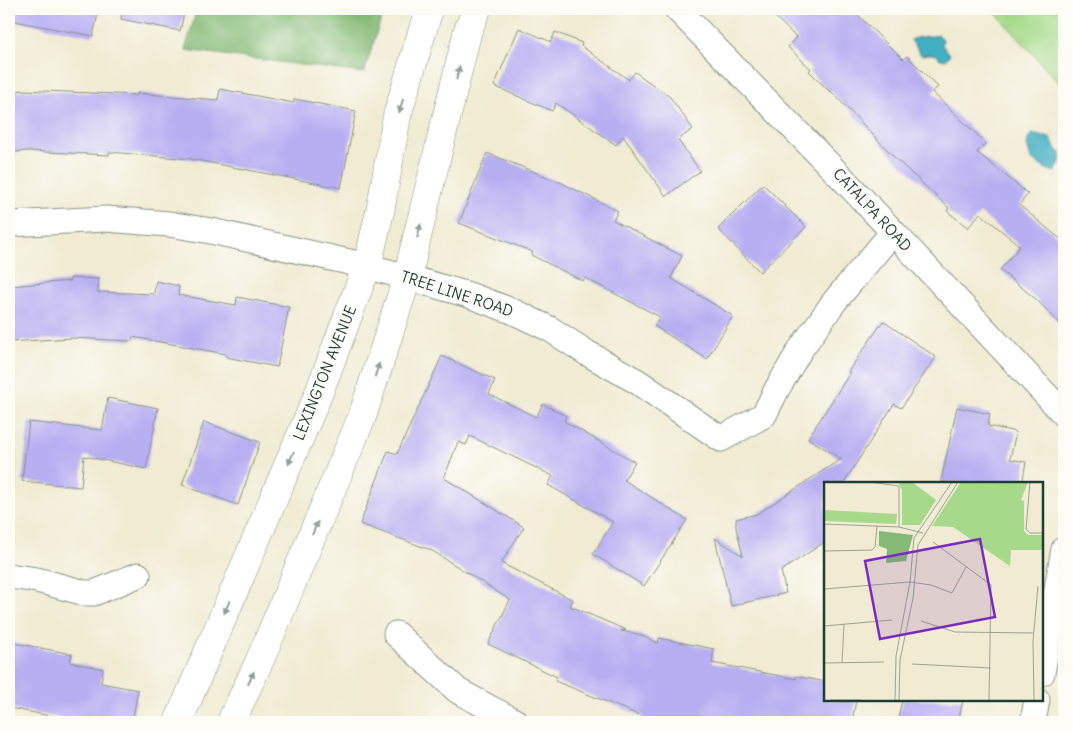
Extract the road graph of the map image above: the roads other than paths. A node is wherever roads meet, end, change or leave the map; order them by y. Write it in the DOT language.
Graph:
graph roads {
  1 [pos="429,9"];
  2 [pos="477,9"];
  3 [pos="677,9"];
  4 [pos="9,224"];
  5 [pos="893,232"];
  6 [pos="367,266"];
  7 [pos="407,278"];
  8 [pos="1064,414"];
  9 [pos="1064,549"];
  10 [pos="9,576"];
  11 [pos="138,576"];
  12 [pos="396,634"];
  13 [pos="1043,667"];
  14 [pos="1037,701"];
  15 [pos="178,722"];
  16 [pos="232,722"];
  17 [pos="516,722"];
  18 [pos="1033,722"];
  1 -- 6 [label="street, LEXINGTON AVENUE, one-way"];
  7 -- 2 [label="street, one-way"];
  3 -- 5 [label="street, CATALPA ROAD"];
  4 -- 6 [label="street, TREE LINE ROAD"];
  5 -- 7 [label="street, TREE LINE ROAD"];
  5 -- 8 [label="street, CATALPA ROAD"];
  6 -- 7 [label="street, TREE LINE ROAD"];
  6 -- 15 [label="street, LEXINGTON AVENUE, one-way"];
  16 -- 7 [label="street, one-way"];
  9 -- 13 [label="street"];
  10 -- 11 [label="street"];
  12 -- 17 [label="street"];
  14 -- 18 [label="street"];
}
